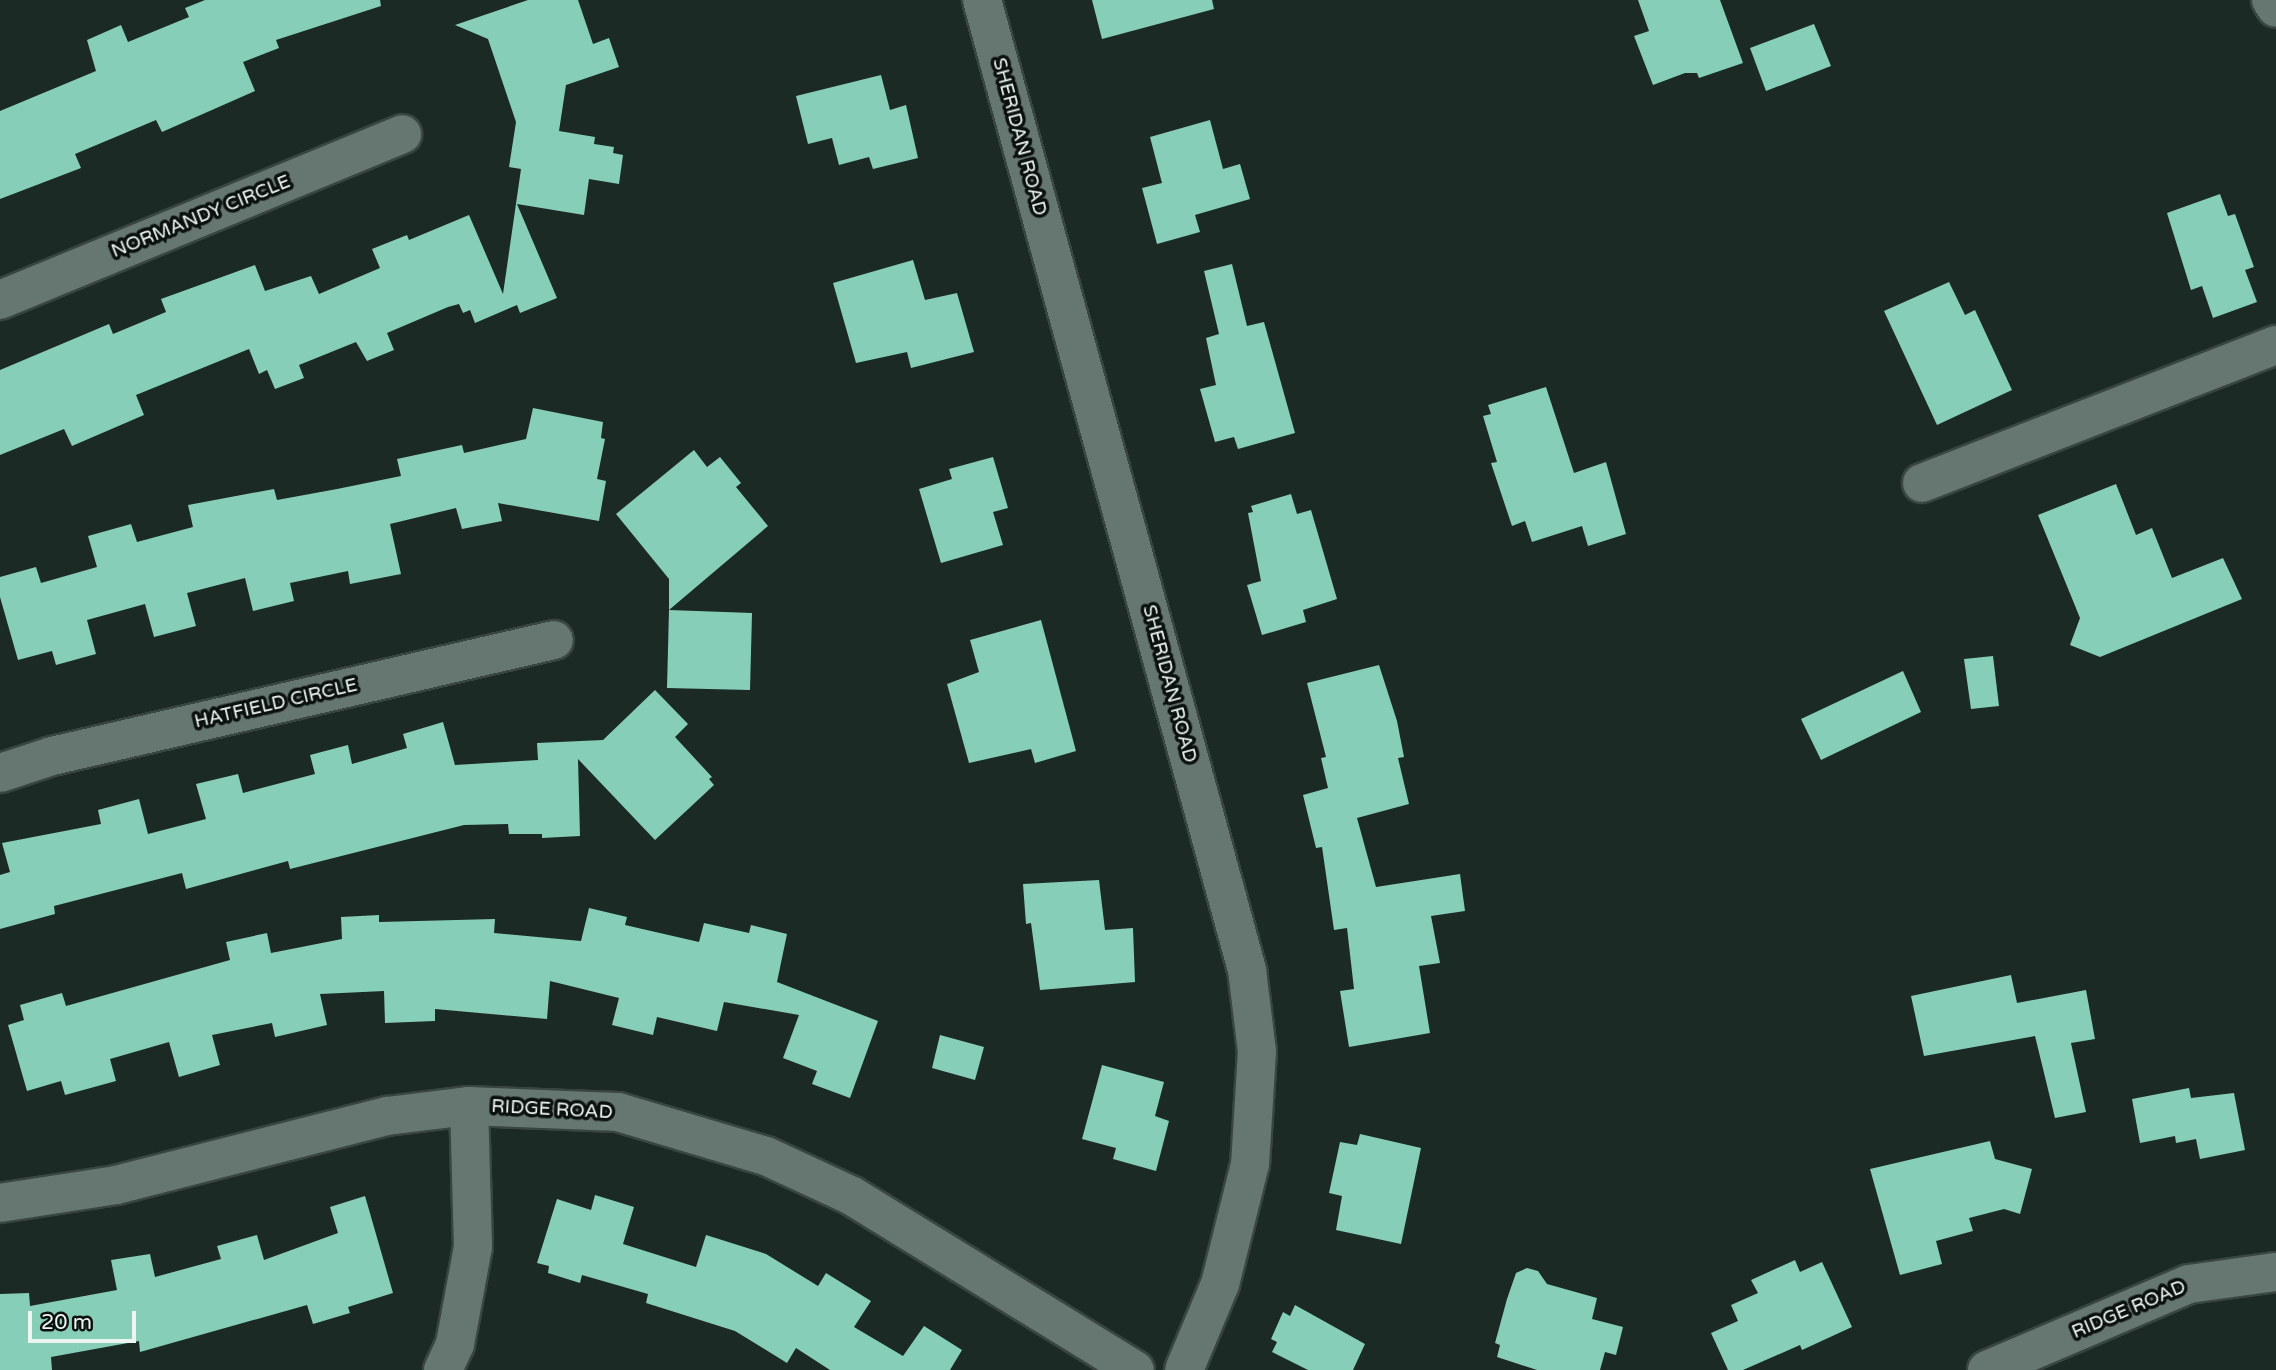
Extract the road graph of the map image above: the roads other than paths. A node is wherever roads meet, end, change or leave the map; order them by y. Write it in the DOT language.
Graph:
graph roads {
  1 [pos="982,0"];
  2 [pos="2271,0"];
  3 [pos="2276,8"];
  4 [pos="402,134"];
  5 [pos="0,300"];
  6 [pos="2276,345"];
  7 [pos="1922,483"];
  8 [pos="554,640"];
  9 [pos="0,773"];
  10 [pos="469,1106"];
  11 [pos="0,1203"];
  12 [pos="2276,1272"];
  13 [pos="443,1370"];
  14 [pos="1135,1370"];
  15 [pos="1184,1370"];
  16 [pos="1987,1370"];
  1 -- 15 [label="street, SHERIDAN ROAD"];
  2 -- 3 [label="street"];
  4 -- 5 [label="street, NORMANDY CIRCLE"];
  6 -- 7 [label="street"];
  8 -- 9 [label="street, HATFIELD CIRCLE"];
  10 -- 11 [label="street, RIDGE ROAD"];
  10 -- 13 [label="street"];
  10 -- 14 [label="street, RIDGE ROAD"];
  12 -- 16 [label="street, RIDGE ROAD"];
}
